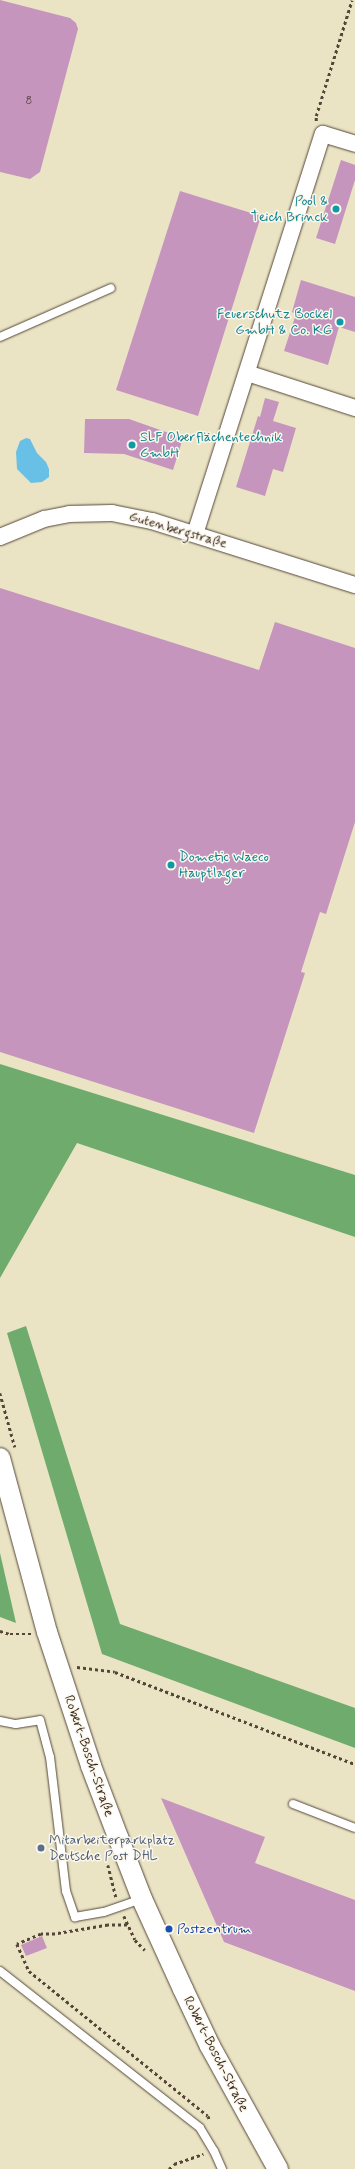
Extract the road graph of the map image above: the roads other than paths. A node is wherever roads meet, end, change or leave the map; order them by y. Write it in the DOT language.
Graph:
graph roads {
  1 [pos="355,144"];
  2 [pos="111,288"];
  3 [pos="0,337"];
  4 [pos="247,373"];
  5 [pos="355,408"];
  6 [pos="195,534"];
  7 [pos="0,537"];
  8 [pos="355,585"];
  9 [pos="8,1456"];
  10 [pos="0,1721"];
  11 [pos="293,1804"];
  12 [pos="355,1828"];
  13 [pos="142,1899"];
  14 [pos="0,1971"];
  15 [pos="222,2169"];
  16 [pos="278,2169"];
  1 -- 4 [label="street"];
  2 -- 3 [label="lane"];
  4 -- 5 [label="street"];
  4 -- 6 [label="street"];
  6 -- 7 [label="street, Gutenbergstraße"];
  6 -- 8 [label="street, Gutenbergstraße"];
  9 -- 13 [label="street, Robert-Bosch-Straße"];
  10 -- 13 [label="lane"];
  11 -- 12 [label="lane"];
  13 -- 16 [label="street, Robert-Bosch-Straße"];
  14 -- 15 [label="lane"];
}
